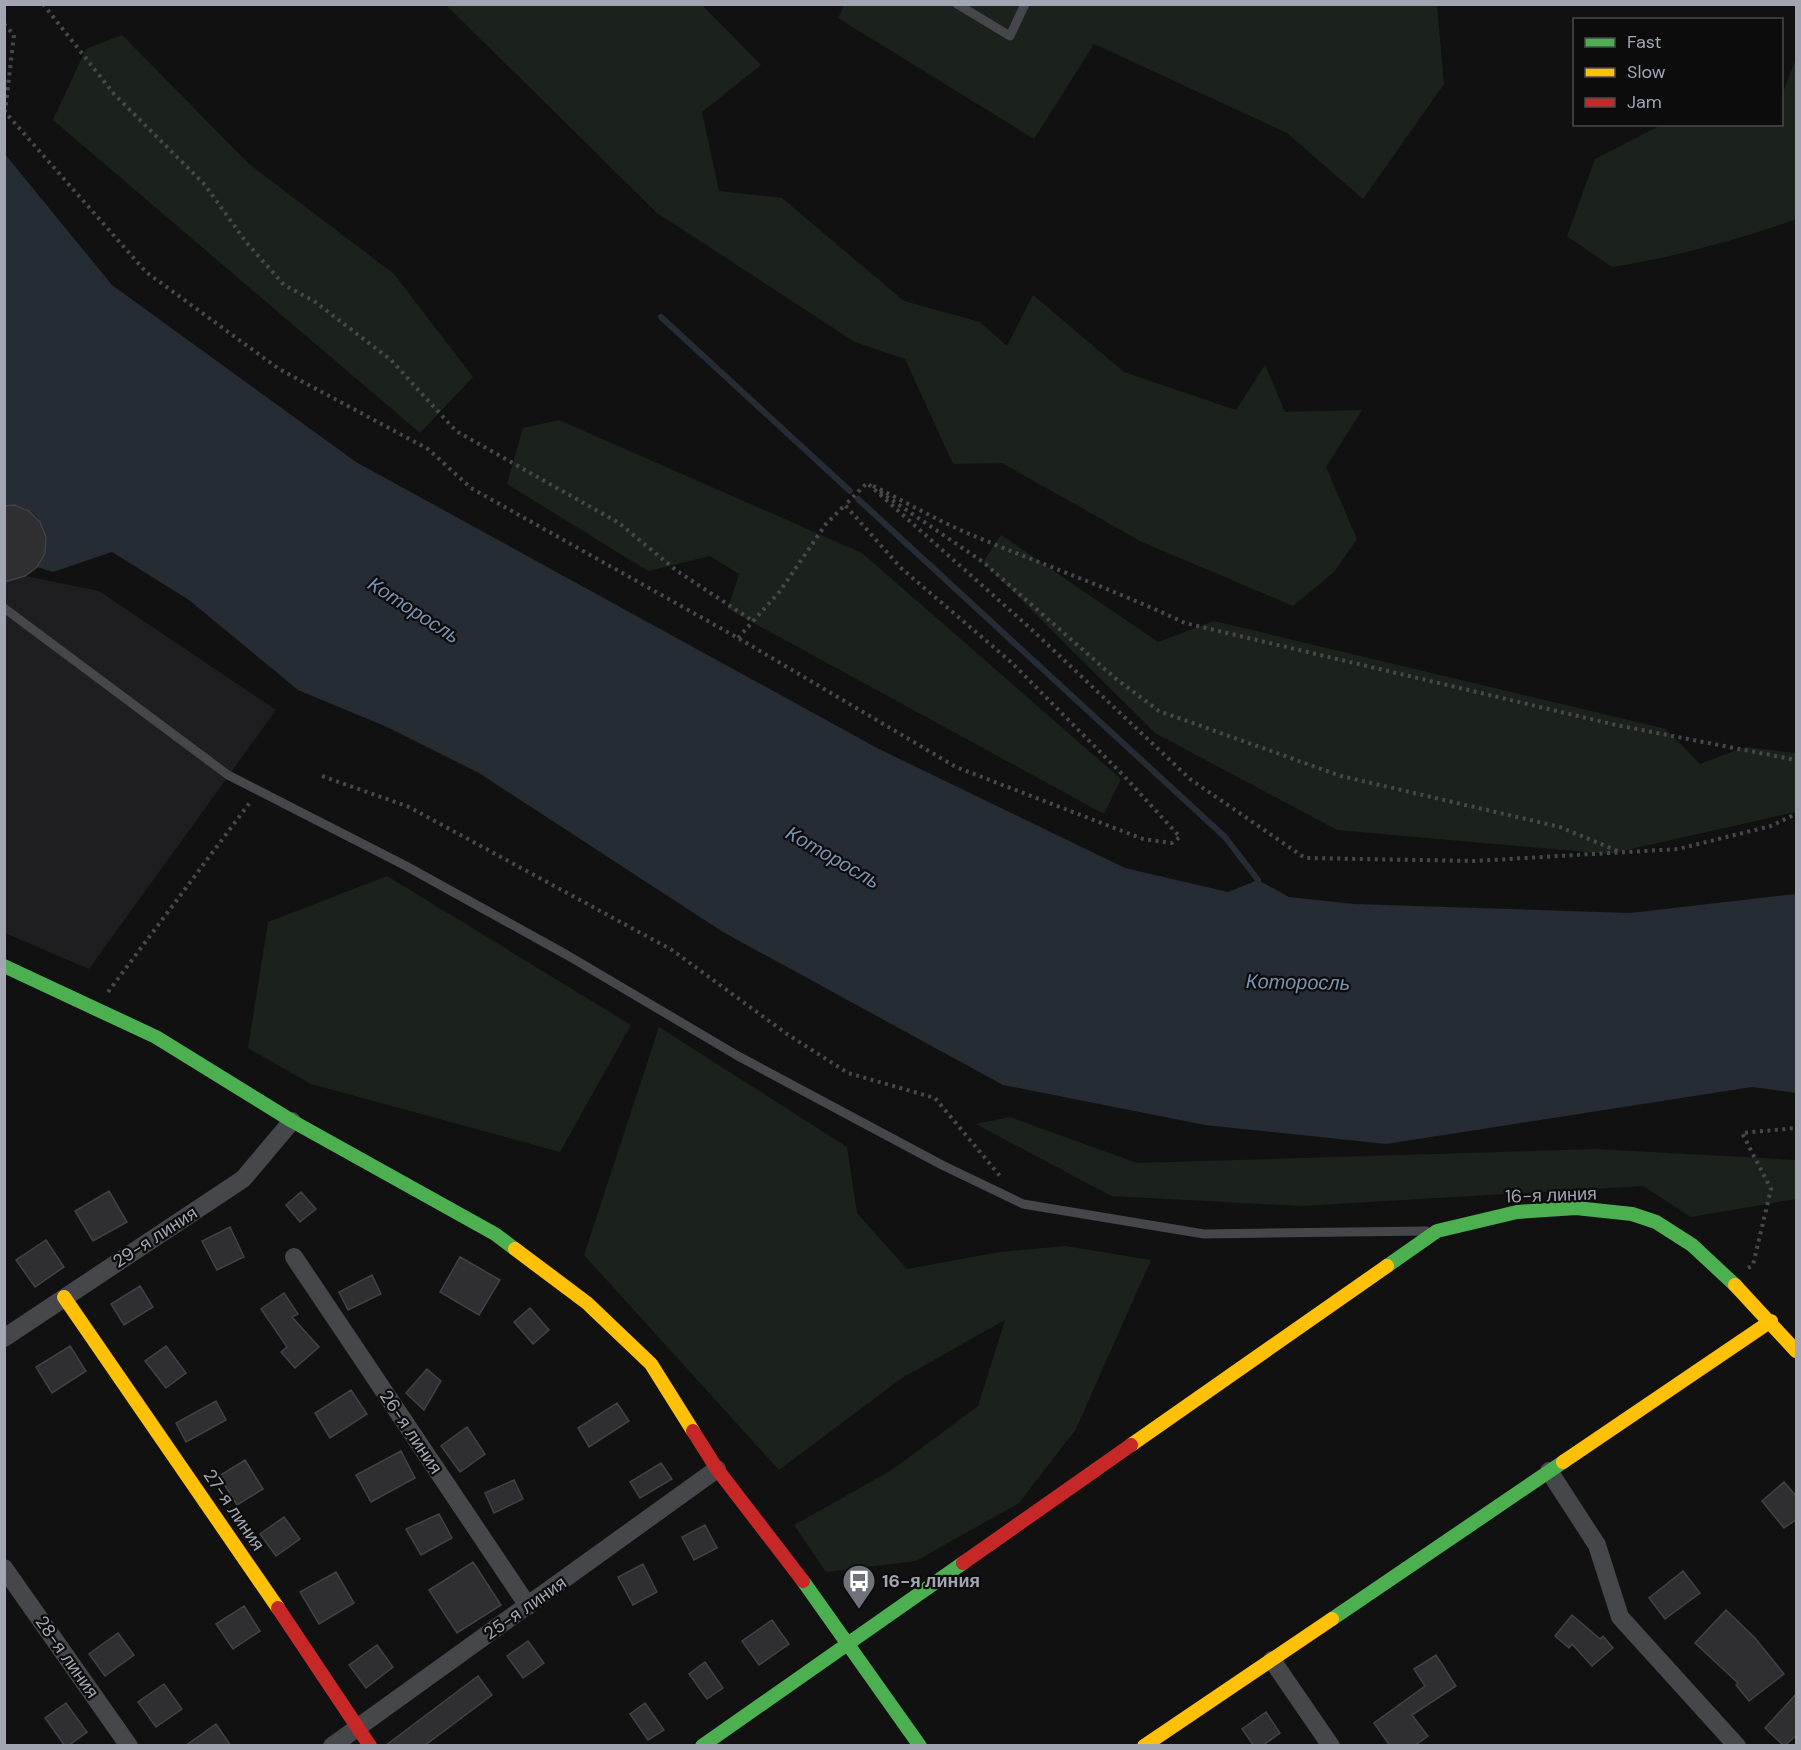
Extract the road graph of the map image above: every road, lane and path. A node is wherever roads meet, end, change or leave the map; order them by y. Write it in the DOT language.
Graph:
graph roads {
  1 [pos="43,4"];
  2 [pos="957,4"];
  3 [pos="1025,4"];
  4 [pos="4,24"];
  5 [pos="867,483"];
  6 [pos="845,505"];
  7 [pos="4,608"];
  8 [pos="753,621"];
  9 [pos="738,638"];
  10 [pos="1797,760"];
  11 [pos="322,776"];
  12 [pos="258,791"];
  13 [pos="1797,814"];
  14 [pos="1623,853"];
  15 [pos="4,966"];
  16 [pos="96,1009"];
  17 [pos="292,1121"];
  18 [pos="1797,1128"];
  19 [pos="1001,1178"];
  20 [pos="1437,1231"];
  21 [pos="294,1257"];
  22 [pos="1730,1280"];
  23 [pos="64,1297"];
  24 [pos="1771,1321"];
  25 [pos="4,1338"];
  26 [pos="1797,1351"];
  27 [pos="717,1469"];
  28 [pos="1549,1471"];
  29 [pos="4,1568"];
  30 [pos="528,1606"];
  31 [pos="847,1642"];
  32 [pos="1272,1660"];
  33 [pos="357,1728"];
  34 [pos="129,1746"];
  35 [pos="332,1746"];
  36 [pos="370,1746"];
  37 [pos="702,1746"];
  38 [pos="920,1746"];
  39 [pos="1144,1746"];
  40 [pos="1331,1746"];
  41 [pos="1737,1746"];
  1 -- 8 [label="path"];
  2 -- 3 [label="lane"];
  4 -- 9 [label="path"];
  5 -- 6 [label="path"];
  5 -- 10 [label="path"];
  5 -- 14 [label="path"];
  5 -- 14 [label="path"];
  6 -- 8 [label="path"];
  6 -- 9 [label="path"];
  7 -- 12 [label="lane"];
  8 -- 9 [label="path"];
  11 -- 19 [label="path"];
  12 -- 16 [label="path"];
  12 -- 20 [label="lane"];
  13 -- 14 [label="path"];
  15 -- 16 [label="street"];
  16 -- 17 [label="street"];
  17 -- 23 [label="street, 29-я линия"];
  17 -- 27 [label="street"];
  18 -- 22 [label="path"];
  20 -- 22 [label="street, 16-я линия"];
  20 -- 31 [label="street, 16-я линия"];
  21 -- 30 [label="street, 26-я линия"];
  22 -- 24 [label="street, 16-я линия"];
  23 -- 25 [label="street, 29-я линия"];
  23 -- 33 [label="street, 27-я линия"];
  24 -- 26 [label="street, 16-я линия"];
  24 -- 28 [label="street"];
  27 -- 30 [label="street, 25-я линия"];
  27 -- 31 [label="street"];
  28 -- 32 [label="street"];
  28 -- 41 [label="street"];
  29 -- 34 [label="street, 28-я линия"];
  30 -- 33 [label="street, 25-я линия"];
  31 -- 37 [label="street, 16-я линия"];
  31 -- 38 [label="street"];
  32 -- 39 [label="street"];
  32 -- 40 [label="street"];
  33 -- 35 [label="street, 25-я линия"];
  33 -- 36 [label="street, 27-я линия"];
}
